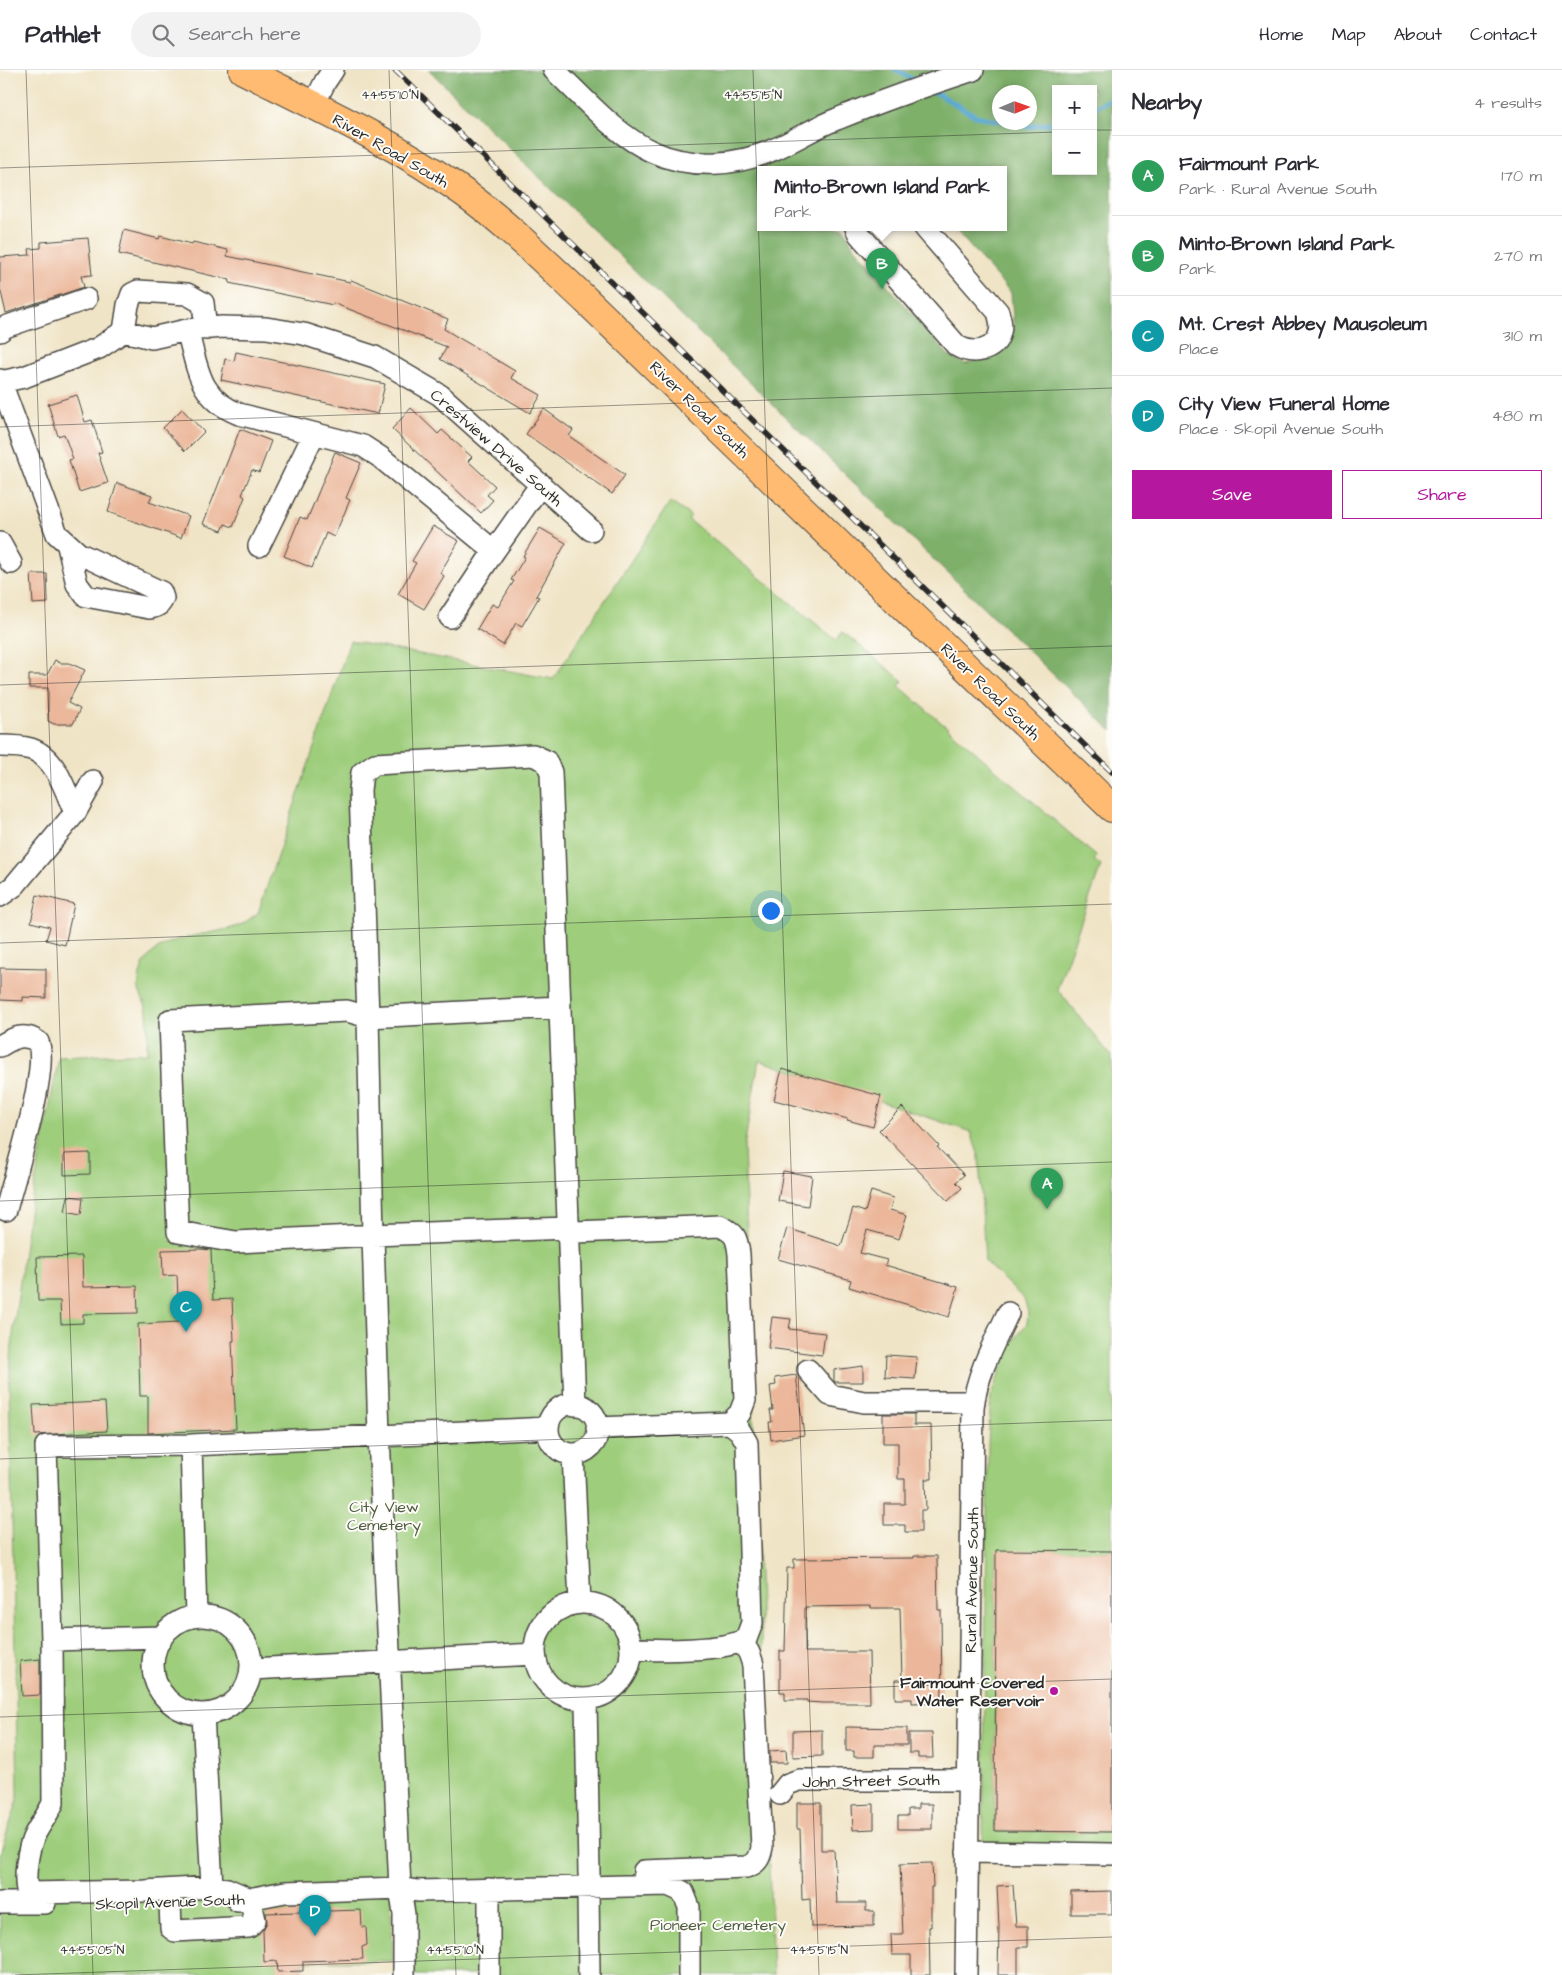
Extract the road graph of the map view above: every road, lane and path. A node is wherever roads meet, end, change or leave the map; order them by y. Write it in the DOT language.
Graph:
graph roads {
  1 [pos="243,70"];
  2 [pos="333,70"];
  3 [pos="554,70"];
  4 [pos="973,70"];
  5 [pos="312,106"];
  6 [pos="858,231"];
  7 [pos="929,231"];
  8 [pos="86,299"];
  9 [pos="197,330"];
  10 [pos="0,331"];
  11 [pos="124,331"];
  12 [pos="0,382"];
  13 [pos="314,434"];
  14 [pos="541,484"];
  15 [pos="590,530"];
  16 [pos="0,543"];
  17 [pos="68,546"];
  18 [pos="259,546"];
  19 [pos="494,551"];
  20 [pos="11,563"];
  21 [pos="450,617"];
  22 [pos="0,746"];
  23 [pos="93,781"];
  24 [pos="1112,808"];
  25 [pos="75,813"];
  26 [pos="0,896"];
  27 [pos="559,1007"];
  28 [pos="368,1017"];
  29 [pos="0,1046"];
  30 [pos="6,1210"];
  31 [pos="568,1228"];
  32 [pos="373,1235"];
  33 [pos="1008,1313"];
  34 [pos="808,1370"];
  35 [pos="974,1402"];
  36 [pos="574,1405"];
  37 [pos="730,1424"];
  38 [pos="548,1428"];
  39 [pos="597,1428"];
  40 [pos="379,1436"];
  41 [pos="191,1445"];
  42 [pos="573,1454"];
  43 [pos="580,1603"];
  44 [pos="196,1616"];
  45 [pos="161,1637"];
  46 [pos="52,1640"];
  47 [pos="740,1643"];
  48 [pos="631,1648"];
  49 [pos="535,1654"];
  50 [pos="390,1661"];
  51 [pos="251,1669"];
  52 [pos="586,1699"];
  53 [pos="203,1714"];
  54 [pos="968,1780"];
  55 [pos="780,1794"];
  56 [pos="967,1852"];
  57 [pos="1112,1854"];
  58 [pos="588,1880"];
  59 [pos="212,1887"];
  60 [pos="400,1888"];
  61 [pos="489,1889"];
  62 [pos="250,1899"];
  63 [pos="0,1903"];
  64 [pos="170,1903"];
  65 [pos="404,1975"];
  66 [pos="489,1975"];
  67 [pos="589,1975"];
  68 [pos="689,1975"];
  69 [pos="966,1975"];
  1 -- 5 [label="main road, River Road South"];
  2 -- 5 [label="street"];
  3 -- 4 [label="street"];
  5 -- 24 [label="main road, River Road South"];
  6 -- 7 [label="street"];
  8 -- 10 [label="street"];
  9 -- 11 [label="street, Crestview Drive South"];
  9 -- 11 [label="street"];
  9 -- 13 [label="street"];
  9 -- 14 [label="street, Crestview Drive South"];
  11 -- 12 [label="street"];
  12 -- 17 [label="street"];
  13 -- 18 [label="street"];
  13 -- 19 [label="street"];
  14 -- 15 [label="street, Crestview Drive South"];
  14 -- 19 [label="street"];
  16 -- 20 [label="street"];
  19 -- 21 [label="street"];
  22 -- 25 [label="street"];
  23 -- 25 [label="street"];
  25 -- 26 [label="street"];
  27 -- 28 [label="street"];
  27 -- 28 [label="street"];
  27 -- 31 [label="street"];
  28 -- 32 [label="street"];
  28 -- 32 [label="street"];
  29 -- 30 [label="street"];
  31 -- 32 [label="street"];
  31 -- 36 [label="street"];
  31 -- 37 [label="street"];
  32 -- 40 [label="street"];
  33 -- 35 [label="street, Rural Avenue South"];
  34 -- 35 [label="street"];
  35 -- 54 [label="street, Rural Avenue South"];
  36 -- 38 [label="street"];
  36 -- 39 [label="street"];
  37 -- 39 [label="street"];
  37 -- 47 [label="street"];
  38 -- 40 [label="street"];
  38 -- 42 [label="street"];
  39 -- 42 [label="street"];
  40 -- 41 [label="street"];
  40 -- 50 [label="street"];
  41 -- 44 [label="street"];
  41 -- 46 [label="street"];
  42 -- 43 [label="street"];
  43 -- 48 [label="street"];
  43 -- 49 [label="street"];
  44 -- 45 [label="street"];
  44 -- 51 [label="street"];
  45 -- 46 [label="street"];
  45 -- 53 [label="street"];
  46 -- 59 [label="street"];
  47 -- 48 [label="street"];
  47 -- 58 [label="street"];
  48 -- 52 [label="street"];
  49 -- 50 [label="street"];
  49 -- 52 [label="street"];
  50 -- 51 [label="street"];
  50 -- 60 [label="street"];
  51 -- 53 [label="street"];
  52 -- 58 [label="street"];
  53 -- 59 [label="street"];
  54 -- 55 [label="street, John Street South"];
  54 -- 56 [label="street, Rural Avenue South"];
  56 -- 57 [label="street"];
  56 -- 69 [label="street, Rural Avenue South"];
  58 -- 60 [label="street"];
  58 -- 61 [label="street"];
  58 -- 67 [label="street"];
  58 -- 68 [label="street"];
  59 -- 62 [label="street"];
  60 -- 61 [label="street"];
  60 -- 62 [label="street, Skopil Avenue South"];
  60 -- 65 [label="street"];
  61 -- 66 [label="street"];
  62 -- 64 [label="street, Skopil Avenue South"];
  62 -- 64 [label="street"];
  63 -- 64 [label="street, Skopil Avenue South"];
}
